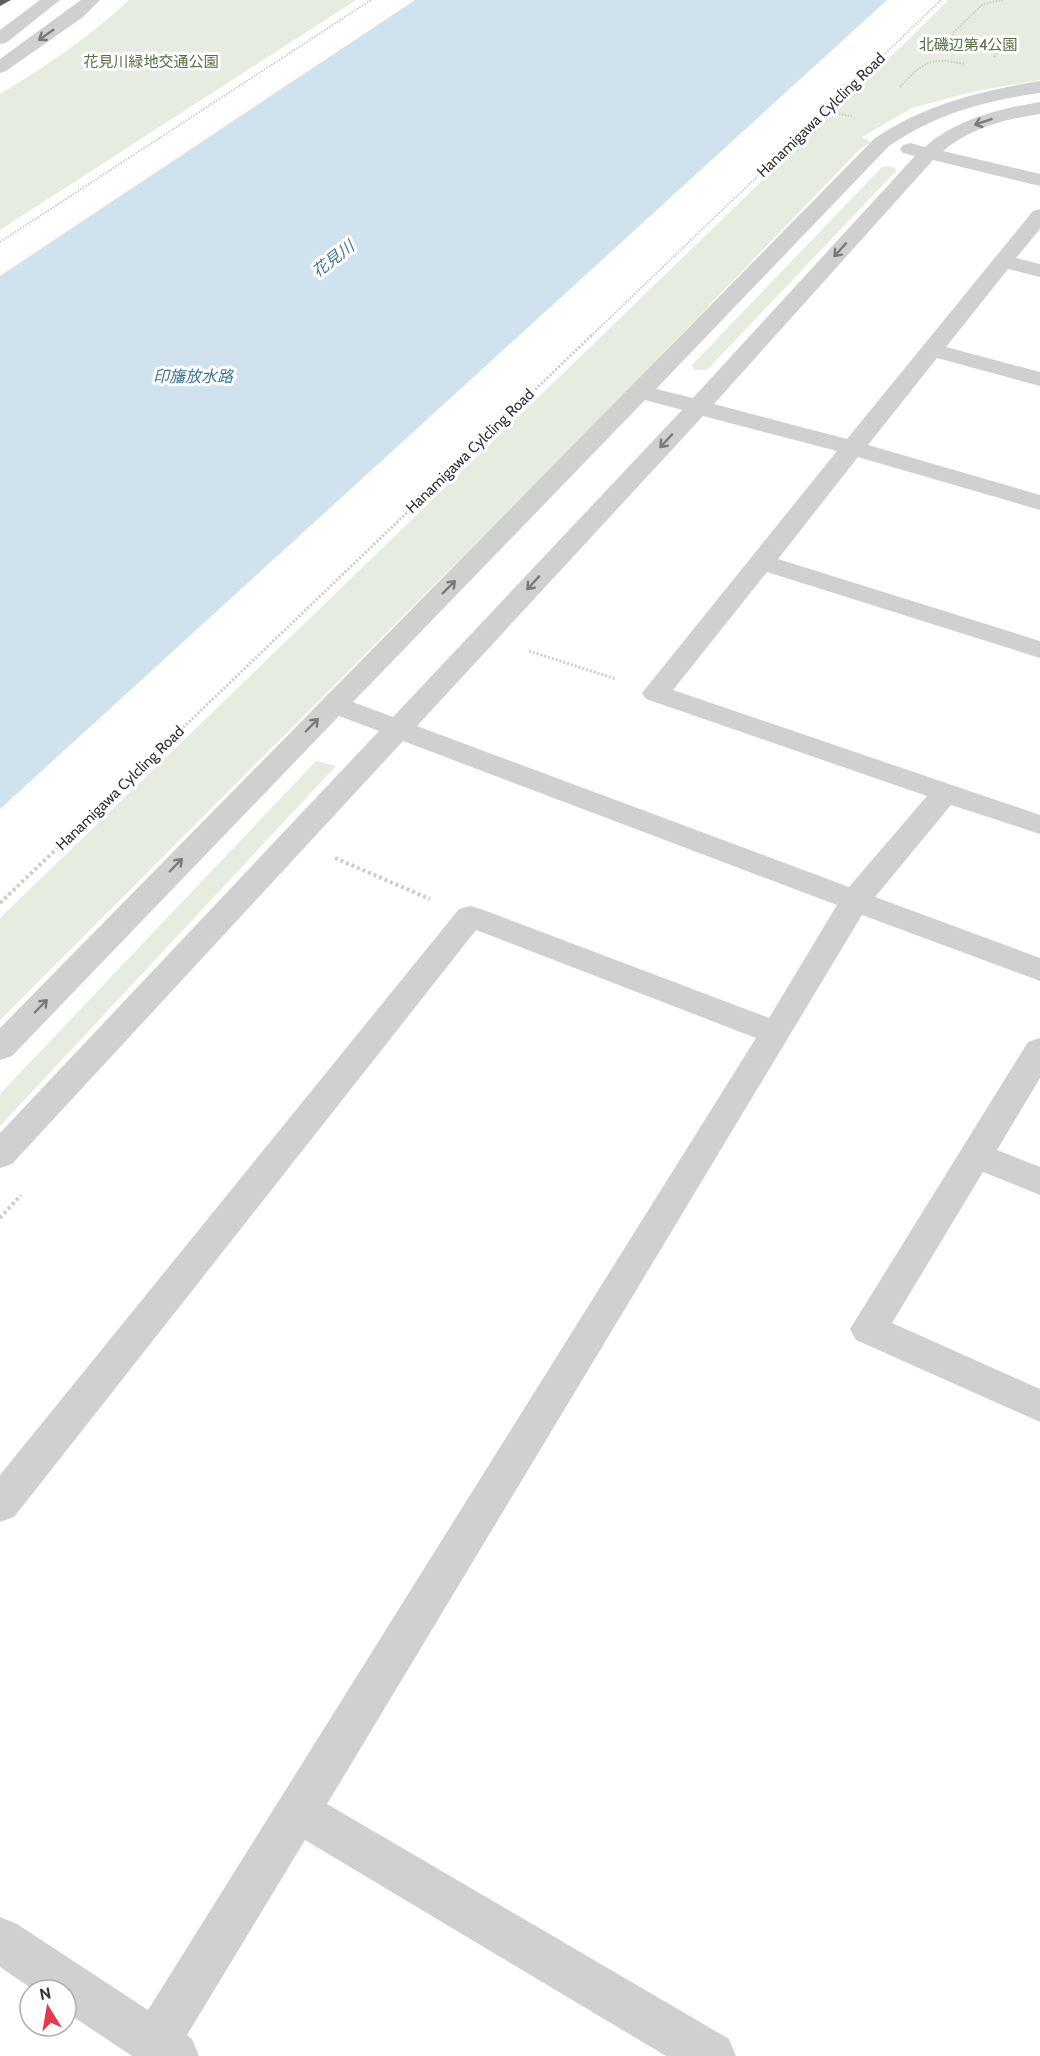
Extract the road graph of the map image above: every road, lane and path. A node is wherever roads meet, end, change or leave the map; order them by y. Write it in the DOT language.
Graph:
graph roads {
  1 [pos="51,0"];
  2 [pos="91,0"];
  3 [pos="371,0"];
  4 [pos="940,0"];
  5 [pos="1003,0"];
  6 [pos="0,39"];
  7 [pos="1020,52"];
  8 [pos="0,67"];
  9 [pos="1040,87"];
  10 [pos="1040,108"];
  11 [pos="882,142"];
  12 [pos="928,154"];
  13 [pos="1040,180"];
  14 [pos="1040,215"];
  15 [pos="0,242"];
  16 [pos="1003,261"];
  17 [pos="1040,271"];
  18 [pos="933,350"];
  19 [pos="1040,379"];
  20 [pos="642,392"];
  21 [pos="699,406"];
  22 [pos="852,448"];
  23 [pos="1040,503"];
  24 [pos="762,562"];
  25 [pos="521,649"];
  26 [pos="1040,650"];
  27 [pos="656,693"];
  28 [pos="332,704"];
  29 [pos="397,729"];
  30 [pos="946,792"];
  31 [pos="1040,825"];
  32 [pos="328,854"];
  33 [pos="855,900"];
  34 [pos="0,903"];
  35 [pos="470,916"];
  36 [pos="1040,970"];
  37 [pos="776,1033"];
  38 [pos="0,1048"];
  39 [pos="1040,1050"];
  40 [pos="0,1155"];
  41 [pos="976,1155"];
  42 [pos="1040,1182"];
  43 [pos="24,1192"];
  44 [pos="0,1218"];
  45 [pos="1040,1406"];
  46 [pos="0,1505"];
  47 [pos="297,1811"];
  48 [pos="0,1940"];
  49 [pos="165,2049"];
  50 [pos="712,2056"];
  1 -- 6 [label="street"];
  2 -- 8 [label="street, one-way"];
  3 -- 15 [label="path"];
  4 -- 34 [label="path, Hanamigawa Cylcling Road"];
  5 -- 7 [label="path"];
  9 -- 11 [label="street"];
  10 -- 12 [label="street, one-way"];
  11 -- 12 [label="street"];
  11 -- 20 [label="street"];
  12 -- 13 [label="street"];
  12 -- 21 [label="street, one-way"];
  14 -- 16 [label="street"];
  16 -- 17 [label="street"];
  16 -- 18 [label="street"];
  18 -- 19 [label="street"];
  18 -- 22 [label="street"];
  20 -- 21 [label="street"];
  28 -- 20 [label="street, one-way"];
  21 -- 22 [label="street"];
  21 -- 29 [label="street, one-way"];
  22 -- 23 [label="street"];
  22 -- 24 [label="street"];
  24 -- 26 [label="street"];
  24 -- 27 [label="street"];
  25 -- 27 [label="path"];
  27 -- 30 [label="street"];
  28 -- 29 [label="street"];
  38 -- 28 [label="street, one-way"];
  29 -- 33 [label="street"];
  29 -- 40 [label="street"];
  30 -- 31 [label="street"];
  30 -- 33 [label="street"];
  32 -- 35 [label="path"];
  33 -- 36 [label="street"];
  33 -- 37 [label="street"];
  35 -- 37 [label="street"];
  35 -- 46 [label="street"];
  37 -- 47 [label="street"];
  39 -- 41 [label="street"];
  41 -- 42 [label="street"];
  41 -- 45 [label="street"];
  43 -- 44 [label="path"];
  47 -- 49 [label="street"];
  47 -- 50 [label="street"];
  48 -- 49 [label="street"];
}
